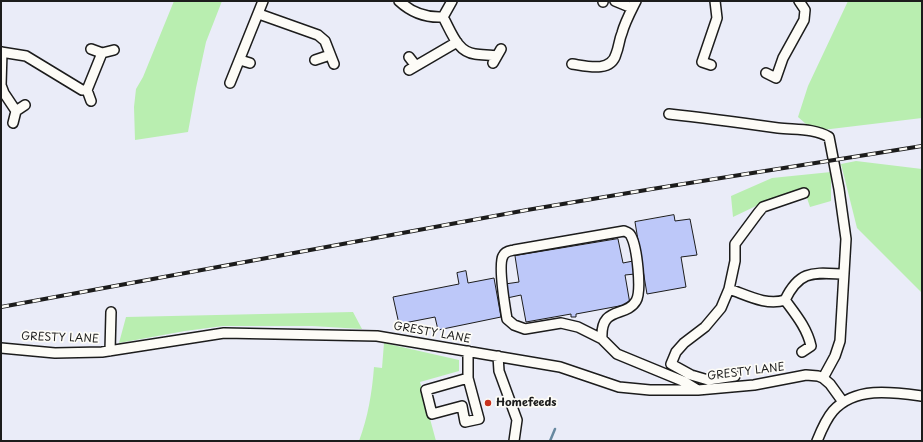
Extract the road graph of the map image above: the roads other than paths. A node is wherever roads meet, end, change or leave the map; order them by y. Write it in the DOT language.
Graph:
graph roads {
  1 [pos="263,1"];
  2 [pos="399,1"];
  3 [pos="452,1"];
  4 [pos="615,1"];
  5 [pos="715,1"];
  6 [pos="799,1"];
  7 [pos="634,5"];
  8 [pos="259,14"];
  9 [pos="443,17"];
  10 [pos="457,42"];
  11 [pos="91,49"];
  12 [pos="114,50"];
  13 [pos="2,52"];
  14 [pos="102,53"];
  15 [pos="497,56"];
  16 [pos="409,57"];
  17 [pos="240,60"];
  18 [pos="315,60"];
  19 [pos="703,62"];
  20 [pos="250,64"];
  21 [pos="572,64"];
  22 [pos="766,73"];
  23 [pos="230,83"];
  24 [pos="87,90"];
  25 [pos="91,100"];
  26 [pos="25,104"];
  27 [pos="16,111"];
  28 [pos="668,114"];
  29 [pos="13,123"];
  30 [pos="804,193"];
  31 [pos="844,274"];
  32 [pos="729,289"];
  33 [pos="785,300"];
  34 [pos="110,312"];
  35 [pos="602,339"];
  36 [pos="1,348"];
  37 [pos="110,351"];
  38 [pos="468,351"];
  39 [pos="802,352"];
  40 [pos="498,356"];
  41 [pos="735,376"];
  42 [pos="468,378"];
  43 [pos="823,378"];
  44 [pos="698,390"];
  45 [pos="922,396"];
  46 [pos="843,402"];
  47 [pos="514,441"];
  48 [pos="817,441"];
  1 -- 8 [label="street"];
  2 -- 9 [label="street"];
  3 -- 9 [label="street"];
  4 -- 7 [label="street"];
  5 -- 19 [label="street"];
  6 -- 22 [label="street"];
  7 -- 21 [label="street"];
  8 -- 17 [label="street"];
  8 -- 18 [label="street"];
  9 -- 10 [label="street"];
  10 -- 15 [label="street"];
  10 -- 16 [label="street"];
  11 -- 14 [label="street"];
  12 -- 14 [label="street"];
  13 -- 24 [label="street"];
  13 -- 27 [label="street"];
  14 -- 24 [label="street"];
  17 -- 20 [label="street"];
  17 -- 23 [label="street"];
  24 -- 25 [label="street"];
  26 -- 27 [label="street"];
  27 -- 29 [label="street"];
  28 -- 31 [label="street"];
  30 -- 32 [label="street"];
  31 -- 33 [label="street"];
  31 -- 43 [label="street"];
  32 -- 33 [label="street"];
  32 -- 41 [label="street"];
  33 -- 39 [label="street"];
  34 -- 37 [label="street"];
  35 -- 35 [label="street"];
  35 -- 44 [label="street"];
  36 -- 37 [label="street, GRESTY LANE"];
  37 -- 38 [label="street, GRESTY LANE"];
  38 -- 40 [label="street, GRESTY LANE"];
  38 -- 42 [label="street"];
  40 -- 44 [label="street, GRESTY LANE"];
  40 -- 47 [label="street"];
  42 -- 42 [label="street"];
  43 -- 44 [label="street, GRESTY LANE"];
  43 -- 46 [label="street"];
  45 -- 46 [label="street"];
  46 -- 48 [label="street"];
}
